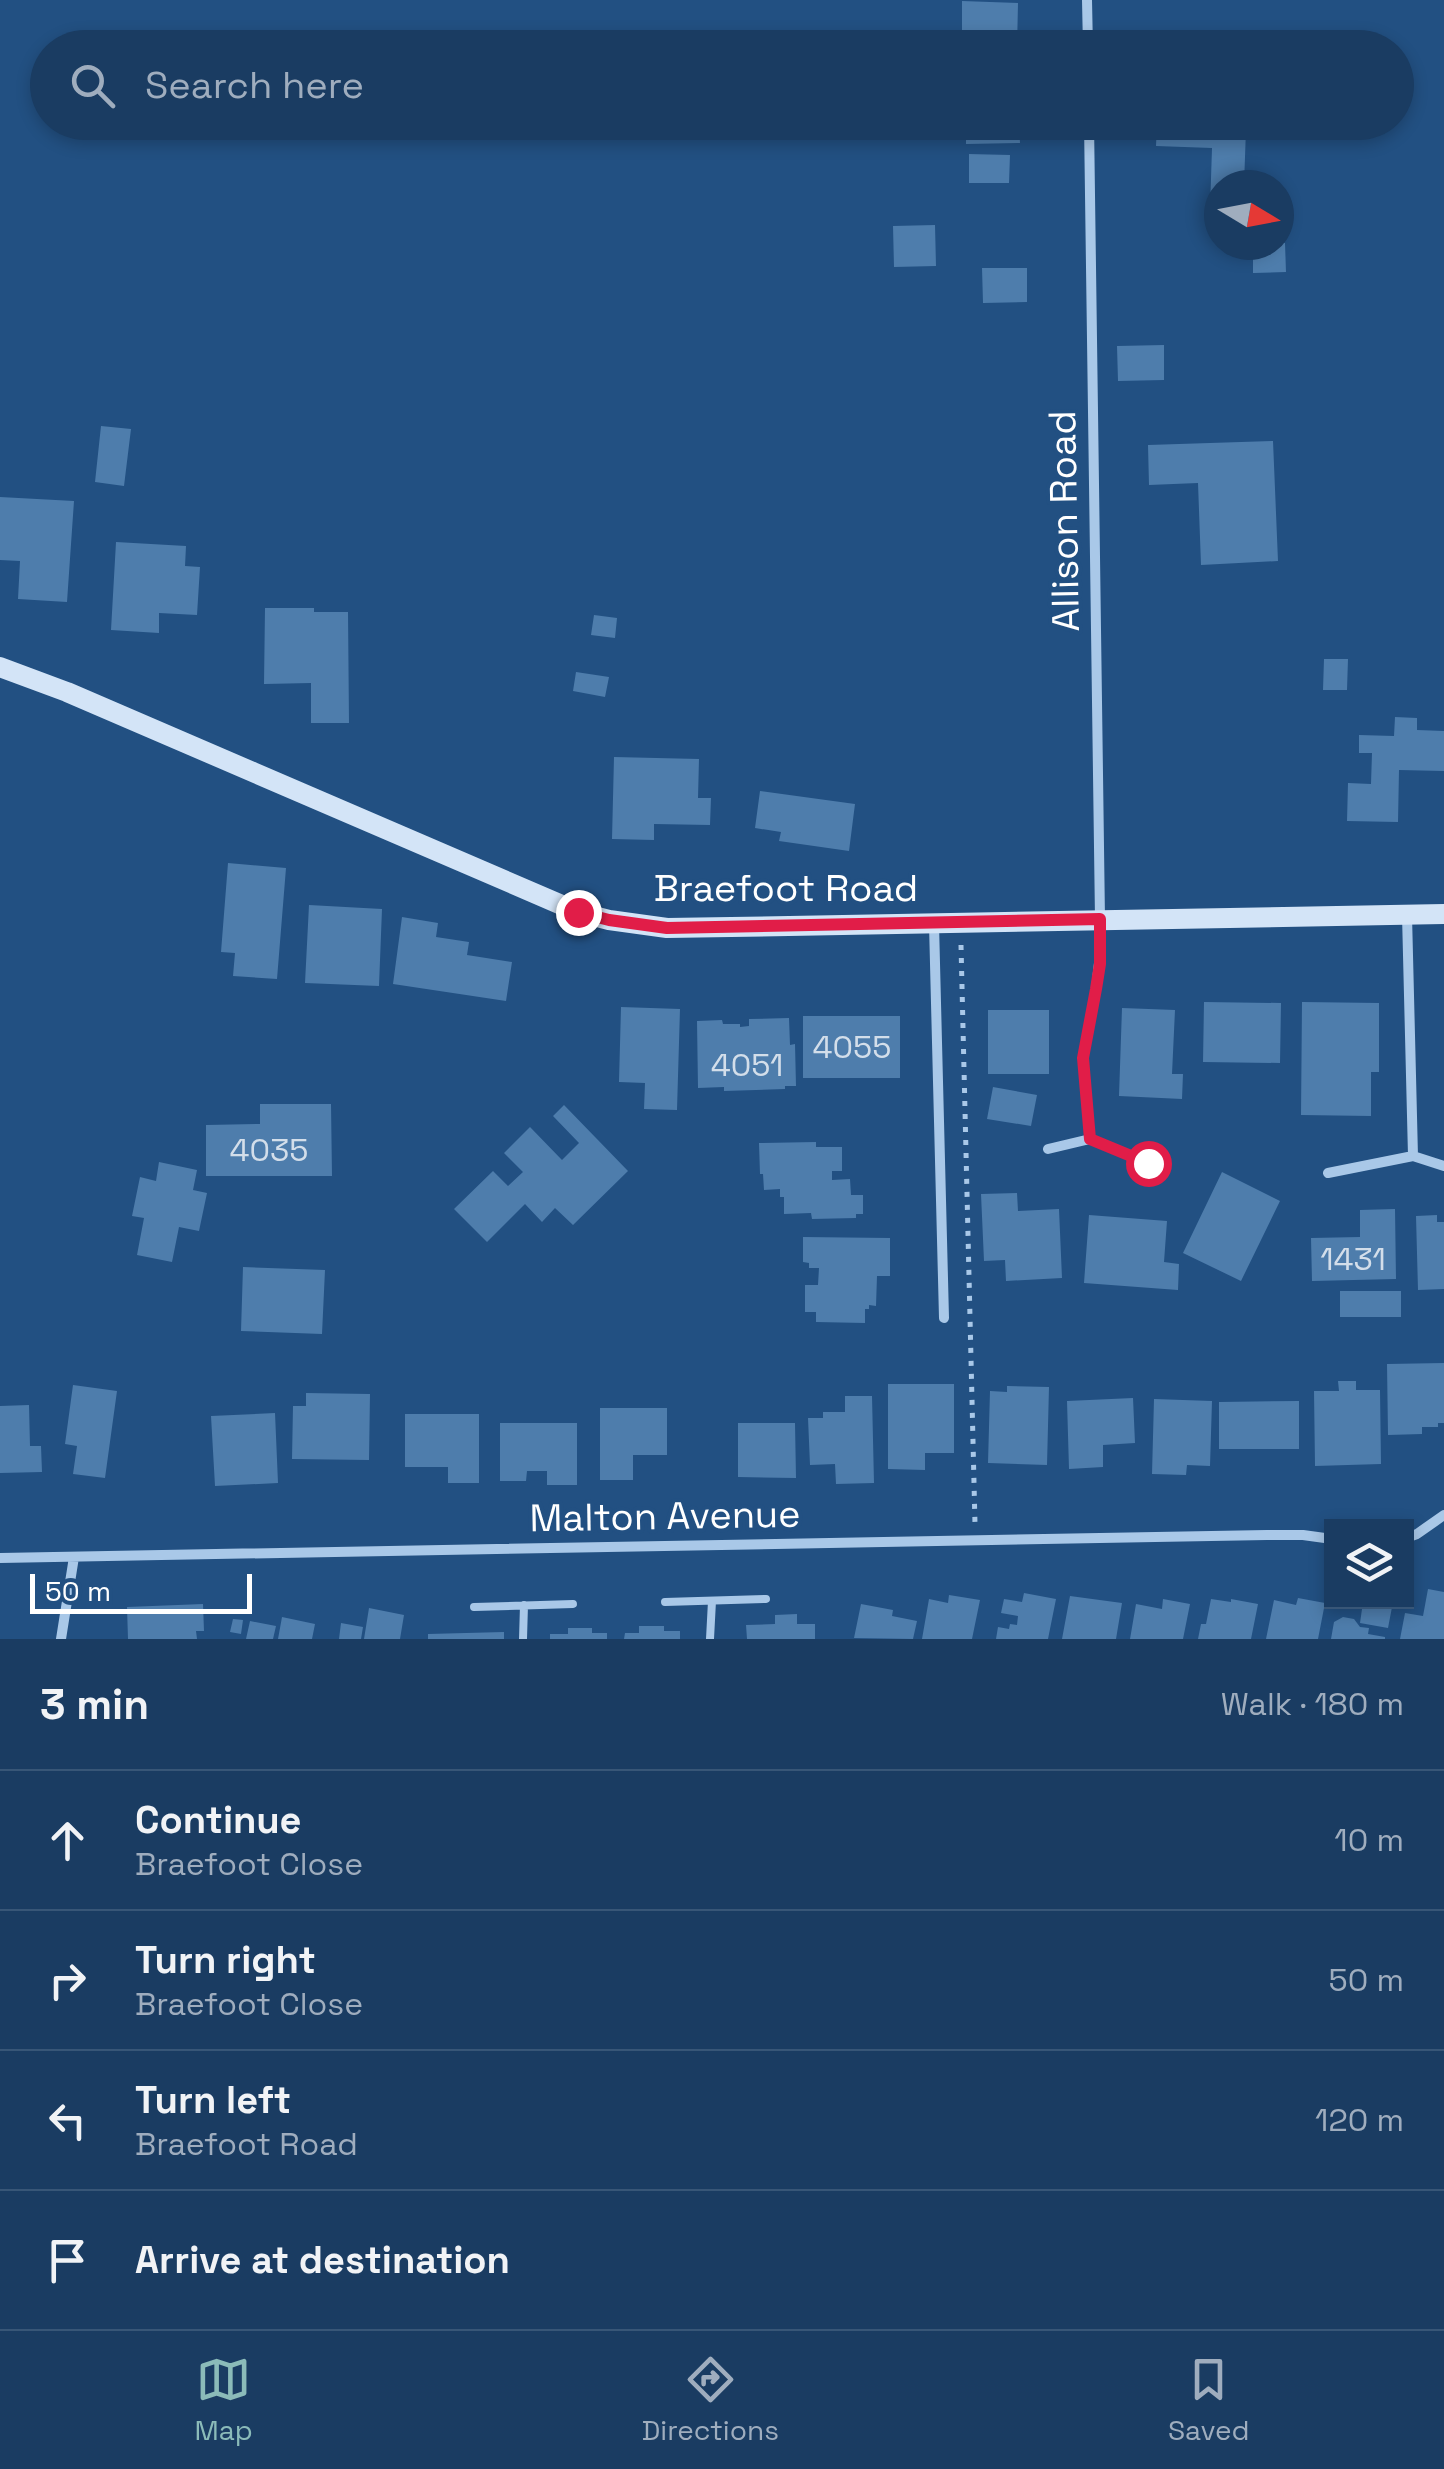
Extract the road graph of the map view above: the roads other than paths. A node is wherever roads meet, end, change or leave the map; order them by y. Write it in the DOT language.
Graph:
graph roads {
  1 [pos="1087,0"];
  2 [pos="1088,30"];
  3 [pos="1089,140"];
  4 [pos="0,667"];
  5 [pos="1444,914"];
  6 [pos="1408,915"];
  7 [pos="1100,919"];
  8 [pos="934,923"];
  9 [pos="1090,1139"];
  10 [pos="1048,1149"];
  11 [pos="1413,1156"];
  12 [pos="1148,1163"];
  13 [pos="1444,1166"];
  14 [pos="1328,1173"];
  15 [pos="944,1318"];
  16 [pos="1444,1515"];
  17 [pos="1414,1535"];
  18 [pos="1324,1537"];
  19 [pos="74,1557"];
  20 [pos="0,1558"];
  21 [pos="766,1598"];
  22 [pos="712,1601"];
  23 [pos="665,1602"];
  24 [pos="573,1604"];
  25 [pos="524,1605"];
  26 [pos="474,1607"];
  27 [pos="61,1639"];
  28 [pos="523,1639"];
  29 [pos="710,1639"];
  1 -- 2 [label="street"];
  3 -- 7 [label="street, Allison Road"];
  4 -- 8 [label="street, Braefoot Road"];
  5 -- 6 [label="street, Braefoot Road"];
  6 -- 7 [label="street, Braefoot Road"];
  6 -- 11 [label="street"];
  7 -- 8 [label="street, Braefoot Road"];
  7 -- 9 [label="street, Allison Road"];
  8 -- 15 [label="street"];
  9 -- 10 [label="street"];
  9 -- 12 [label="street"];
  11 -- 13 [label="street"];
  11 -- 14 [label="street"];
  16 -- 17 [label="street"];
  18 -- 19 [label="street, Malton Avenue"];
  19 -- 20 [label="street, Malton Avenue"];
  19 -- 27 [label="street"];
  21 -- 22 [label="lane"];
  22 -- 23 [label="lane"];
  22 -- 29 [label="lane"];
  24 -- 25 [label="lane"];
  25 -- 26 [label="lane"];
  25 -- 28 [label="lane"];
}
